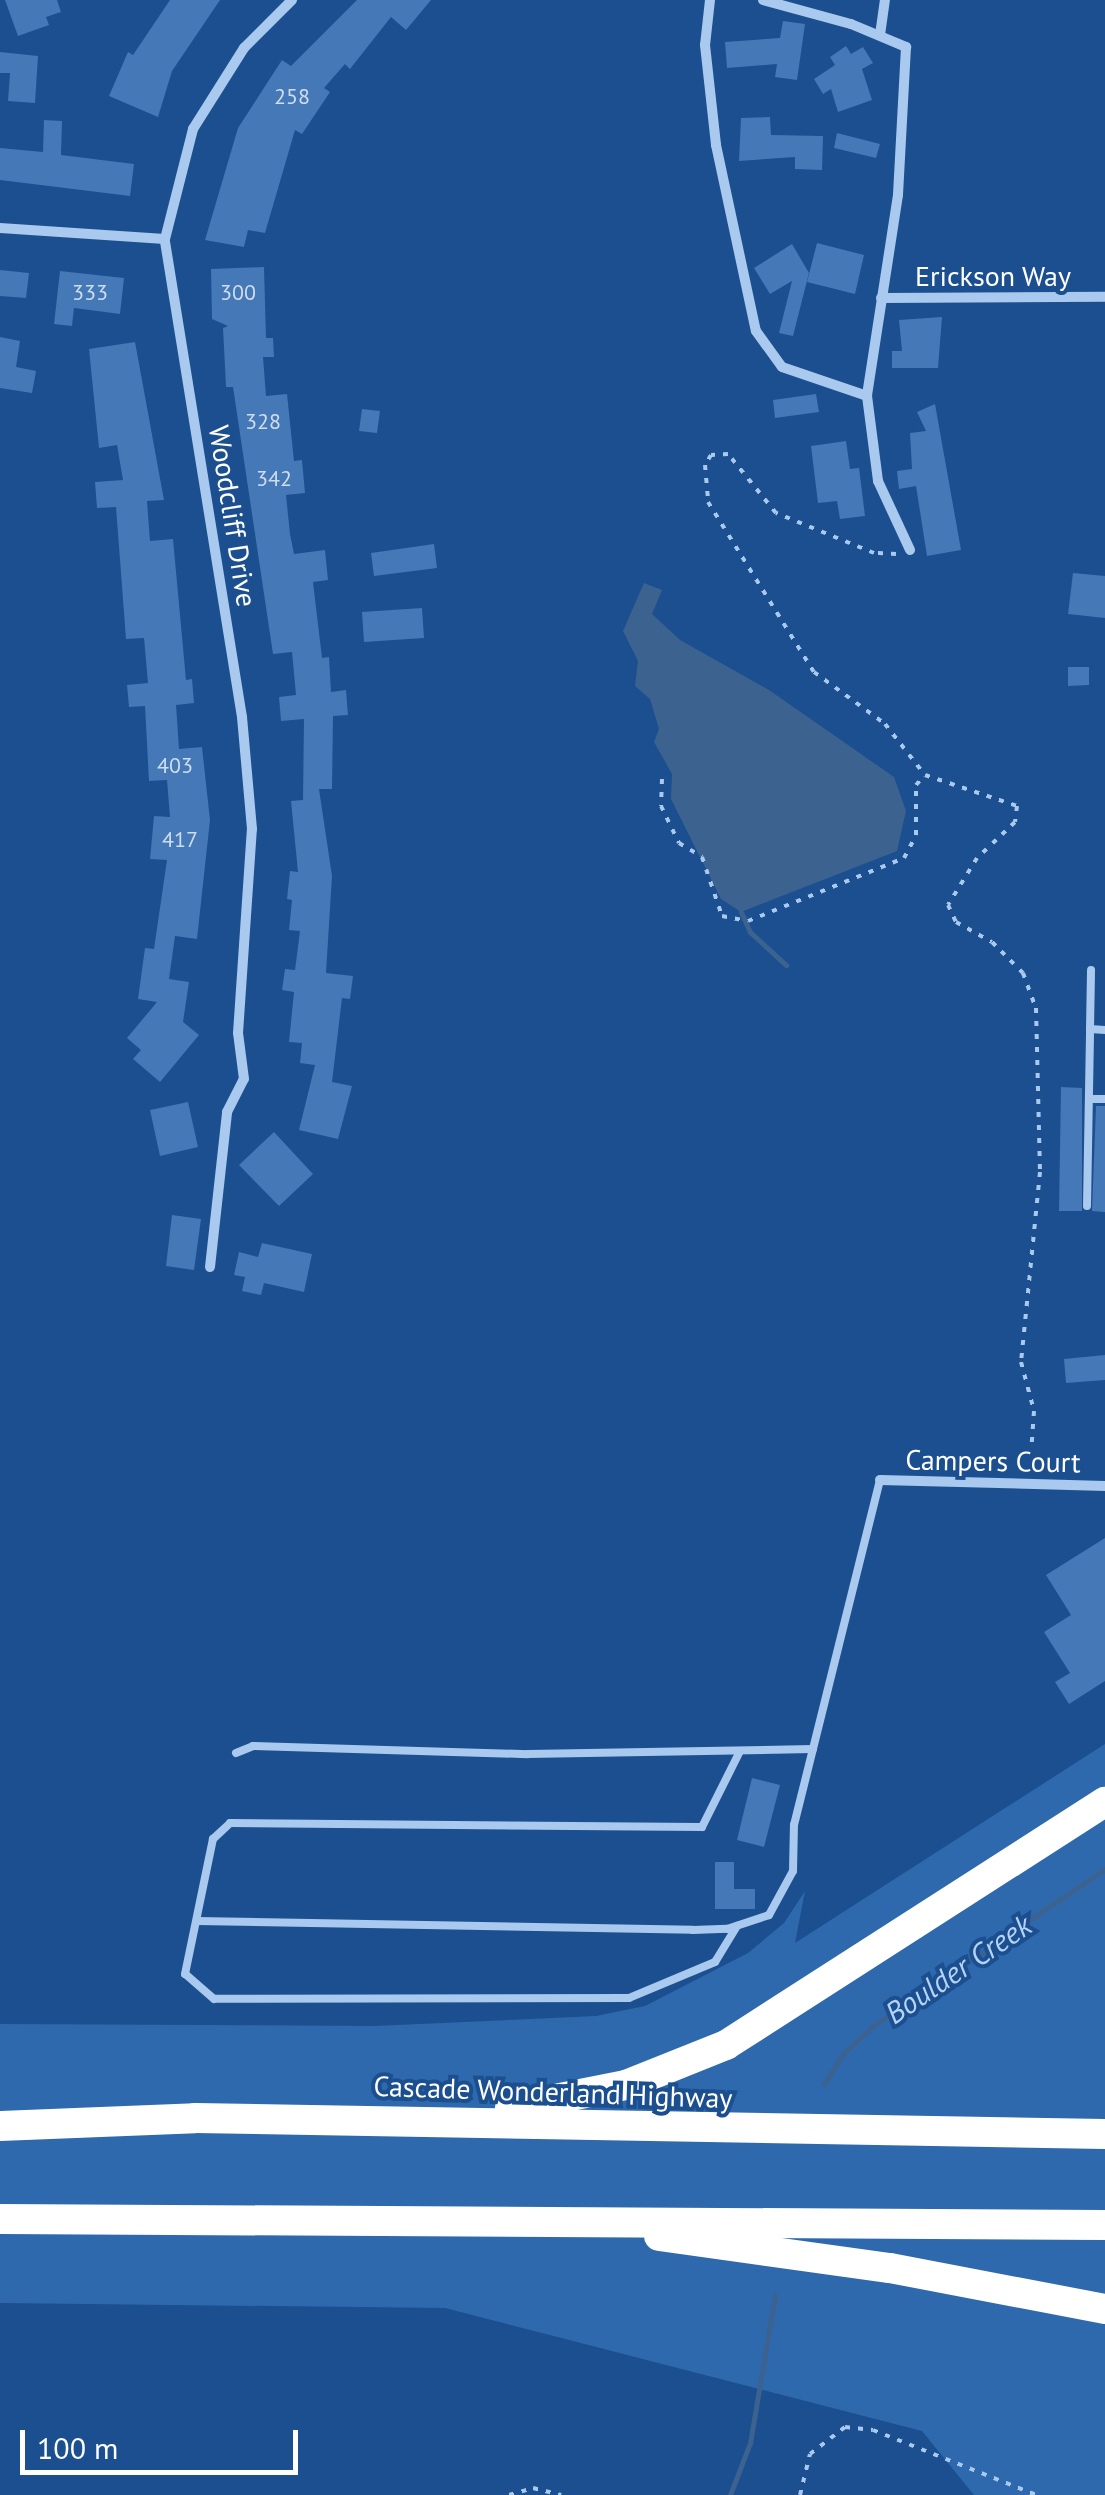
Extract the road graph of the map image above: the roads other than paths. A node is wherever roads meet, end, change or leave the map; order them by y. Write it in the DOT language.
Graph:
graph roads {
  1 [pos="292,0"];
  2 [pos="710,0"];
  3 [pos="763,0"];
  4 [pos="884,0"];
  5 [pos="799,4"];
  6 [pos="880,35"];
  7 [pos="0,228"];
  8 [pos="165,239"];
  9 [pos="1105,297"];
  10 [pos="881,298"];
  11 [pos="867,396"];
  12 [pos="910,550"];
  13 [pos="1090,970"];
  14 [pos="1090,1030"];
  15 [pos="1105,1030"];
  16 [pos="1089,1099"];
  17 [pos="1105,1099"];
  18 [pos="1087,1206"];
  19 [pos="210,1268"];
  20 [pos="880,1480"];
  21 [pos="1105,1486"];
  22 [pos="813,1750"];
  23 [pos="236,1752"];
  24 [pos="739,1753"];
  25 [pos="1105,1802"];
  26 [pos="196,1921"];
  27 [pos="737,1926"];
  28 [pos="425,2120"];
  29 [pos="0,2126"];
  30 [pos="1105,2134"];
  31 [pos="539,2218"];
  32 [pos="0,2219"];
  33 [pos="1105,2225"];
  34 [pos="1105,2309"];
  1 -- 8 [label="street, Woodcliff Drive"];
  2 -- 11 [label="street"];
  3 -- 5 [label="street"];
  4 -- 6 [label="street"];
  5 -- 6 [label="street"];
  6 -- 10 [label="street"];
  7 -- 8 [label="street"];
  8 -- 19 [label="street, Woodcliff Drive"];
  9 -- 10 [label="street, Erickson Way"];
  10 -- 11 [label="street"];
  11 -- 12 [label="street"];
  13 -- 14 [label="lane"];
  14 -- 15 [label="lane"];
  14 -- 16 [label="lane"];
  16 -- 17 [label="lane"];
  16 -- 18 [label="lane"];
  20 -- 21 [label="street, Campers Court"];
  20 -- 22 [label="lane"];
  22 -- 24 [label="lane"];
  22 -- 27 [label="lane"];
  23 -- 24 [label="lane"];
  24 -- 26 [label="lane"];
  25 -- 28 [label="highway"];
  26 -- 27 [label="lane"];
  26 -- 27 [label="lane"];
  28 -- 29 [label="highway, Cascade Wonderland Highway"];
  28 -- 30 [label="highway, Cascade Wonderland Highway"];
  31 -- 32 [label="highway"];
  31 -- 33 [label="highway"];
  31 -- 34 [label="highway"];
}
